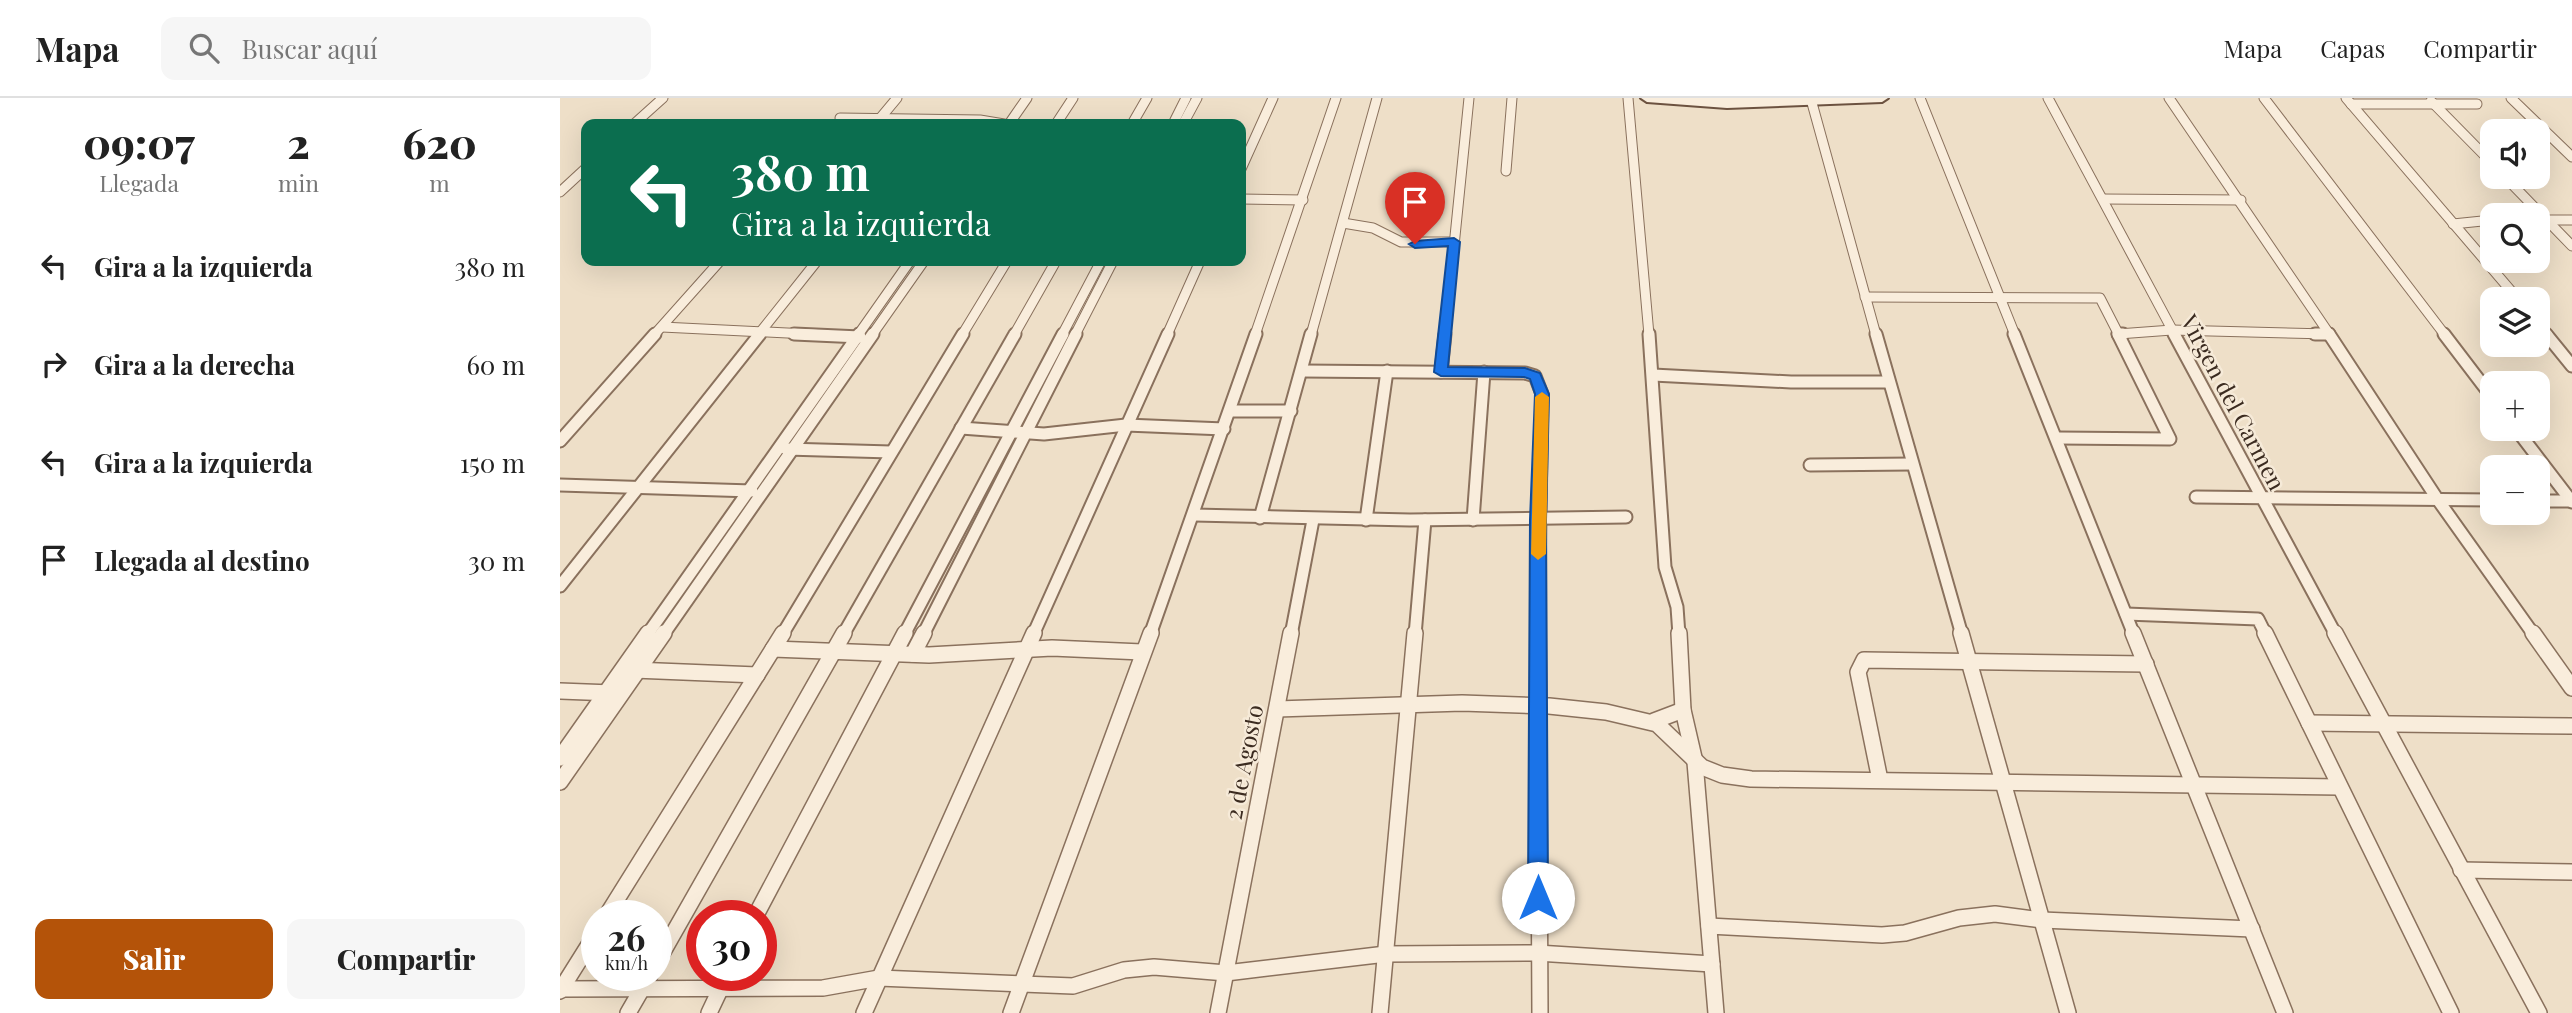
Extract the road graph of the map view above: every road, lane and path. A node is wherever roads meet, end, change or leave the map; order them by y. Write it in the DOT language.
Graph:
graph roads {
  1 [pos="663,98"];
  2 [pos="897,98"];
  3 [pos="1027,98"];
  4 [pos="1073,98"];
  5 [pos="1147,98"];
  6 [pos="1186,98"];
  7 [pos="1197,98"];
  8 [pos="1273,98"];
  9 [pos="1336,98"];
  10 [pos="1377,98"];
  11 [pos="1469,98"];
  12 [pos="1512,98"];
  13 [pos="1628,98"];
  14 [pos="1647,98"];
  15 [pos="1881,98"];
  16 [pos="1920,98"];
  17 [pos="2048,98"];
  18 [pos="2169,98"];
  19 [pos="2264,98"];
  20 [pos="2511,98"];
  21 [pos="2348,101"];
  22 [pos="2431,101"];
  23 [pos="1812,103"];
  24 [pos="2477,104"];
  25 [pos="840,118"];
  26 [pos="640,119"];
  27 [pos="849,119"];
  28 [pos="879,119"];
  29 [pos="1011,119"];
  30 [pos="1059,119"];
  31 [pos="1135,119"];
  32 [pos="1175,119"];
  33 [pos="1186,119"];
  34 [pos="2480,151"];
  35 [pos="1246,155"];
  36 [pos="2572,158"];
  37 [pos="1506,171"];
  38 [pos="581,173"];
  39 [pos="2515,189"];
  40 [pos="560,192"];
  41 [pos="1246,199"];
  42 [pos="2103,199"];
  43 [pos="2241,200"];
  44 [pos="1303,201"];
  45 [pos="2527,203"];
  46 [pos="2550,220"];
  47 [pos="2572,220"];
  48 [pos="2480,221"];
  49 [pos="1343,223"];
  50 [pos="2453,224"];
  51 [pos="2550,227"];
  52 [pos="1454,242"];
  53 [pos="2572,246"];
  54 [pos="716,266"];
  55 [pos="813,266"];
  56 [pos="906,266"];
  57 [pos="921,266"];
  58 [pos="1004,266"];
  59 [pos="1053,266"];
  60 [pos="1098,266"];
  61 [pos="1110,266"];
  62 [pos="1198,266"];
  63 [pos="2508,287"];
  64 [pos="1998,296"];
  65 [pos="1865,297"];
  66 [pos="662,327"];
  67 [pos="2172,330"];
  68 [pos="760,333"];
  69 [pos="2118,334"];
  70 [pos="2329,334"];
  71 [pos="856,337"];
  72 [pos="871,337"];
  73 [pos="2550,337"];
  74 [pos="2553,340"];
  75 [pos="2572,360"];
  76 [pos="2572,366"];
  77 [pos="1303,371"];
  78 [pos="1387,372"];
  79 [pos="1441,372"];
  80 [pos="1484,372"];
  81 [pos="1653,375"];
  82 [pos="2480,381"];
  83 [pos="1887,382"];
  84 [pos="1230,411"];
  85 [pos="1291,411"];
  86 [pos="1126,425"];
  87 [pos="961,428"];
  88 [pos="1224,429"];
  89 [pos="1011,432"];
  90 [pos="1026,433"];
  91 [pos="2057,438"];
  92 [pos="560,441"];
  93 [pos="2525,441"];
  94 [pos="778,448"];
  95 [pos="792,449"];
  96 [pos="891,452"];
  97 [pos="1912,464"];
  98 [pos="1810,465"];
  99 [pos="560,485"];
  100 [pos="637,488"];
  101 [pos="748,491"];
  102 [pos="763,492"];
  103 [pos="2196,497"];
  104 [pos="2262,498"];
  105 [pos="2438,500"];
  106 [pos="2480,500"];
  107 [pos="2550,500"];
  108 [pos="2572,501"];
  109 [pos="1194,515"];
  110 [pos="1626,517"];
  111 [pos="1260,518"];
  112 [pos="1313,520"];
  113 [pos="1366,520"];
  114 [pos="1425,520"];
  115 [pos="1473,520"];
  116 [pos="1538,520"];
  117 [pos="560,586"];
  118 [pos="2126,614"];
  119 [pos="773,649"];
  120 [pos="1026,650"];
  121 [pos="836,651"];
  122 [pos="894,652"];
  123 [pos="1142,652"];
  124 [pos="913,654"];
  125 [pos="1969,660"];
  126 [pos="2146,664"];
  127 [pos="623,668"];
  128 [pos="638,671"];
  129 [pos="757,675"];
  130 [pos="2572,688"];
  131 [pos="560,691"];
  132 [pos="606,693"];
  133 [pos="622,694"];
  134 [pos="1408,704"];
  135 [pos="1540,706"];
  136 [pos="1277,709"];
  137 [pos="1684,710"];
  138 [pos="1654,721"];
  139 [pos="2309,723"];
  140 [pos="2385,724"];
  141 [pos="2572,726"];
  142 [pos="560,758"];
  143 [pos="1695,762"];
  144 [pos="1880,780"];
  145 [pos="560,782"];
  146 [pos="2006,782"];
  147 [pos="2193,782"];
  148 [pos="2339,787"];
  149 [pos="2461,870"];
  150 [pos="2572,872"];
  151 [pos="616,900"];
  152 [pos="764,900"];
  153 [pos="2042,920"];
  154 [pos="1709,926"];
  155 [pos="2252,929"];
  156 [pos="672,936"];
  157 [pos="1537,953"];
  158 [pos="1386,954"];
  159 [pos="581,957"];
  160 [pos="1712,964"];
  161 [pos="1226,972"];
  162 [pos="879,978"];
  163 [pos="1020,984"];
  164 [pos="777,985"];
  165 [pos="581,987"];
  166 [pos="560,989"];
  167 [pos="641,991"];
  168 [pos="720,991"];
  169 [pos="628,1013"];
  170 [pos="709,1013"];
  171 [pos="864,1013"];
  172 [pos="1011,1013"];
  173 [pos="1218,1013"];
  174 [pos="1380,1013"];
  175 [pos="1540,1013"];
  176 [pos="1716,1013"];
  177 [pos="2068,1013"];
  178 [pos="2285,1013"];
  179 [pos="2451,1013"];
  180 [pos="2539,1013"];
  1 -- 26 [label="street"];
  2 -- 28 [label="street"];
  3 -- 29 [label="street"];
  4 -- 30 [label="street"];
  5 -- 31 [label="street"];
  6 -- 32 [label="street"];
  7 -- 33 [label="street"];
  8 -- 35 [label="street"];
  9 -- 44 [label="street"];
  10 -- 49 [label="street"];
  11 -- 52 [label="street"];
  12 -- 37 [label="street"];
  13 -- 81 [label="street"];
  14 -- 23 [label="main road"];
  15 -- 23 [label="main road"];
  16 -- 64 [label="street"];
  17 -- 42 [label="street, Virgen del Carmen"];
  18 -- 43 [label="street"];
  19 -- 82 [label="street"];
  20 -- 36 [label="street"];
  21 -- 22 [label="street"];
  21 -- 50 [label="street"];
  22 -- 24 [label="street"];
  22 -- 34 [label="street"];
  23 -- 65 [label="street"];
  25 -- 27 [label="street"];
  38 -- 40 [label="street"];
  39 -- 45 [label="street"];
  41 -- 44 [label="street"];
  42 -- 43 [label="street"];
  42 -- 67 [label="street, Virgen del Carmen"];
  43 -- 70 [label="street"];
  44 -- 84 [label="street"];
  46 -- 47 [label="street"];
  48 -- 50 [label="street"];
  49 -- 52 [label="street"];
  49 -- 77 [label="street"];
  50 -- 63 [label="street"];
  51 -- 53 [label="street"];
  52 -- 79 [label="street"];
  54 -- 66 [label="street"];
  55 -- 68 [label="street"];
  56 -- 71 [label="street"];
  57 -- 72 [label="street"];
  58 -- 96 [label="street"];
  59 -- 87 [label="street"];
  60 -- 89 [label="street"];
  61 -- 90 [label="street"];
  62 -- 86 [label="street"];
  64 -- 65 [label="street"];
  64 -- 69 [label="street"];
  64 -- 91 [label="street"];
  65 -- 83 [label="street"];
  66 -- 68 [label="street"];
  66 -- 92 [label="street"];
  67 -- 69 [label="street"];
  67 -- 70 [label="street"];
  67 -- 104 [label="street, Virgen del Carmen"];
  68 -- 71 [label="street"];
  68 -- 100 [label="street"];
  69 -- 91 [label="street"];
  70 -- 105 [label="street"];
  71 -- 72 [label="street"];
  71 -- 94 [label="street"];
  72 -- 95 [label="street"];
  73 -- 74 [label="street"];
  74 -- 75 [label="street"];
  74 -- 76 [label="street"];
  77 -- 78 [label="street"];
  77 -- 85 [label="street"];
  78 -- 79 [label="street"];
  78 -- 113 [label="street"];
  79 -- 80 [label="street"];
  80 -- 115 [label="street"];
  80 -- 116 [label="street"];
  81 -- 83 [label="street"];
  81 -- 137 [label="street"];
  83 -- 97 [label="street"];
  84 -- 85 [label="street"];
  84 -- 88 [label="street"];
  85 -- 111 [label="street"];
  86 -- 88 [label="street"];
  86 -- 90 [label="street"];
  86 -- 120 [label="street"];
  87 -- 89 [label="street"];
  87 -- 121 [label="street"];
  88 -- 109 [label="street"];
  89 -- 90 [label="street"];
  89 -- 122 [label="street"];
  90 -- 124 [label="street"];
  91 -- 118 [label="street"];
  93 -- 108 [label="street"];
  94 -- 95 [label="street"];
  94 -- 101 [label="street"];
  95 -- 96 [label="street"];
  95 -- 102 [label="street"];
  96 -- 119 [label="street"];
  97 -- 98 [label="street"];
  97 -- 125 [label="street"];
  99 -- 100 [label="street"];
  100 -- 101 [label="street"];
  100 -- 117 [label="street"];
  101 -- 102 [label="street"];
  101 -- 127 [label="street"];
  102 -- 128 [label="street"];
  103 -- 104 [label="street"];
  104 -- 105 [label="street"];
  104 -- 140 [label="street, Virgen del Carmen"];
  105 -- 106 [label="street"];
  105 -- 130 [label="street"];
  107 -- 108 [label="street"];
  109 -- 111 [label="street"];
  109 -- 123 [label="street"];
  110 -- 116 [label="street"];
  111 -- 112 [label="street"];
  112 -- 113 [label="street"];
  112 -- 136 [label="street, 2 de Agosto"];
  113 -- 114 [label="street"];
  114 -- 115 [label="street"];
  114 -- 134 [label="street"];
  115 -- 116 [label="street"];
  116 -- 135 [label="street"];
  118 -- 126 [label="street"];
  118 -- 139 [label="street"];
  119 -- 121 [label="street"];
  119 -- 129 [label="street"];
  120 -- 123 [label="street"];
  120 -- 124 [label="street"];
  120 -- 162 [label="street"];
  121 -- 122 [label="street"];
  121 -- 156 [label="street"];
  122 -- 124 [label="street"];
  122 -- 152 [label="street"];
  123 -- 163 [label="street"];
  125 -- 126 [label="street"];
  125 -- 144 [label="street"];
  125 -- 146 [label="street"];
  126 -- 147 [label="street"];
  127 -- 128 [label="street"];
  127 -- 132 [label="street"];
  128 -- 129 [label="street"];
  128 -- 133 [label="street"];
  129 -- 151 [label="street"];
  131 -- 132 [label="street"];
  132 -- 133 [label="street"];
  132 -- 142 [label="street"];
  133 -- 145 [label="street"];
  134 -- 135 [label="street"];
  134 -- 136 [label="street"];
  134 -- 158 [label="street"];
  135 -- 138 [label="street"];
  135 -- 157 [label="street"];
  136 -- 161 [label="street, 2 de Agosto"];
  137 -- 138 [label="street"];
  137 -- 143 [label="street"];
  138 -- 143 [label="street"];
  139 -- 140 [label="street"];
  139 -- 148 [label="street"];
  140 -- 141 [label="street"];
  140 -- 149 [label="street, Virgen del Carmen"];
  143 -- 144 [label="street"];
  143 -- 154 [label="street"];
  144 -- 146 [label="street"];
  146 -- 147 [label="street"];
  146 -- 153 [label="street"];
  147 -- 148 [label="street"];
  147 -- 155 [label="street"];
  148 -- 179 [label="street"];
  149 -- 150 [label="street"];
  149 -- 180 [label="street, Virgen del Carmen"];
  153 -- 154 [label="street"];
  153 -- 155 [label="street"];
  153 -- 177 [label="street"];
  154 -- 160 [label="street"];
  155 -- 178 [label="street"];
  157 -- 158 [label="street"];
  157 -- 160 [label="street"];
  157 -- 175 [label="street"];
  158 -- 161 [label="street"];
  158 -- 174 [label="street"];
  159 -- 166 [label="street"];
  160 -- 176 [label="street"];
  161 -- 163 [label="street"];
  161 -- 173 [label="street, 2 de Agosto"];
  162 -- 163 [label="street"];
  162 -- 164 [label="street"];
  162 -- 171 [label="street"];
  163 -- 172 [label="street"];
  165 -- 166 [label="street"];
  167 -- 169 [label="street"];
  168 -- 170 [label="street"];
}
